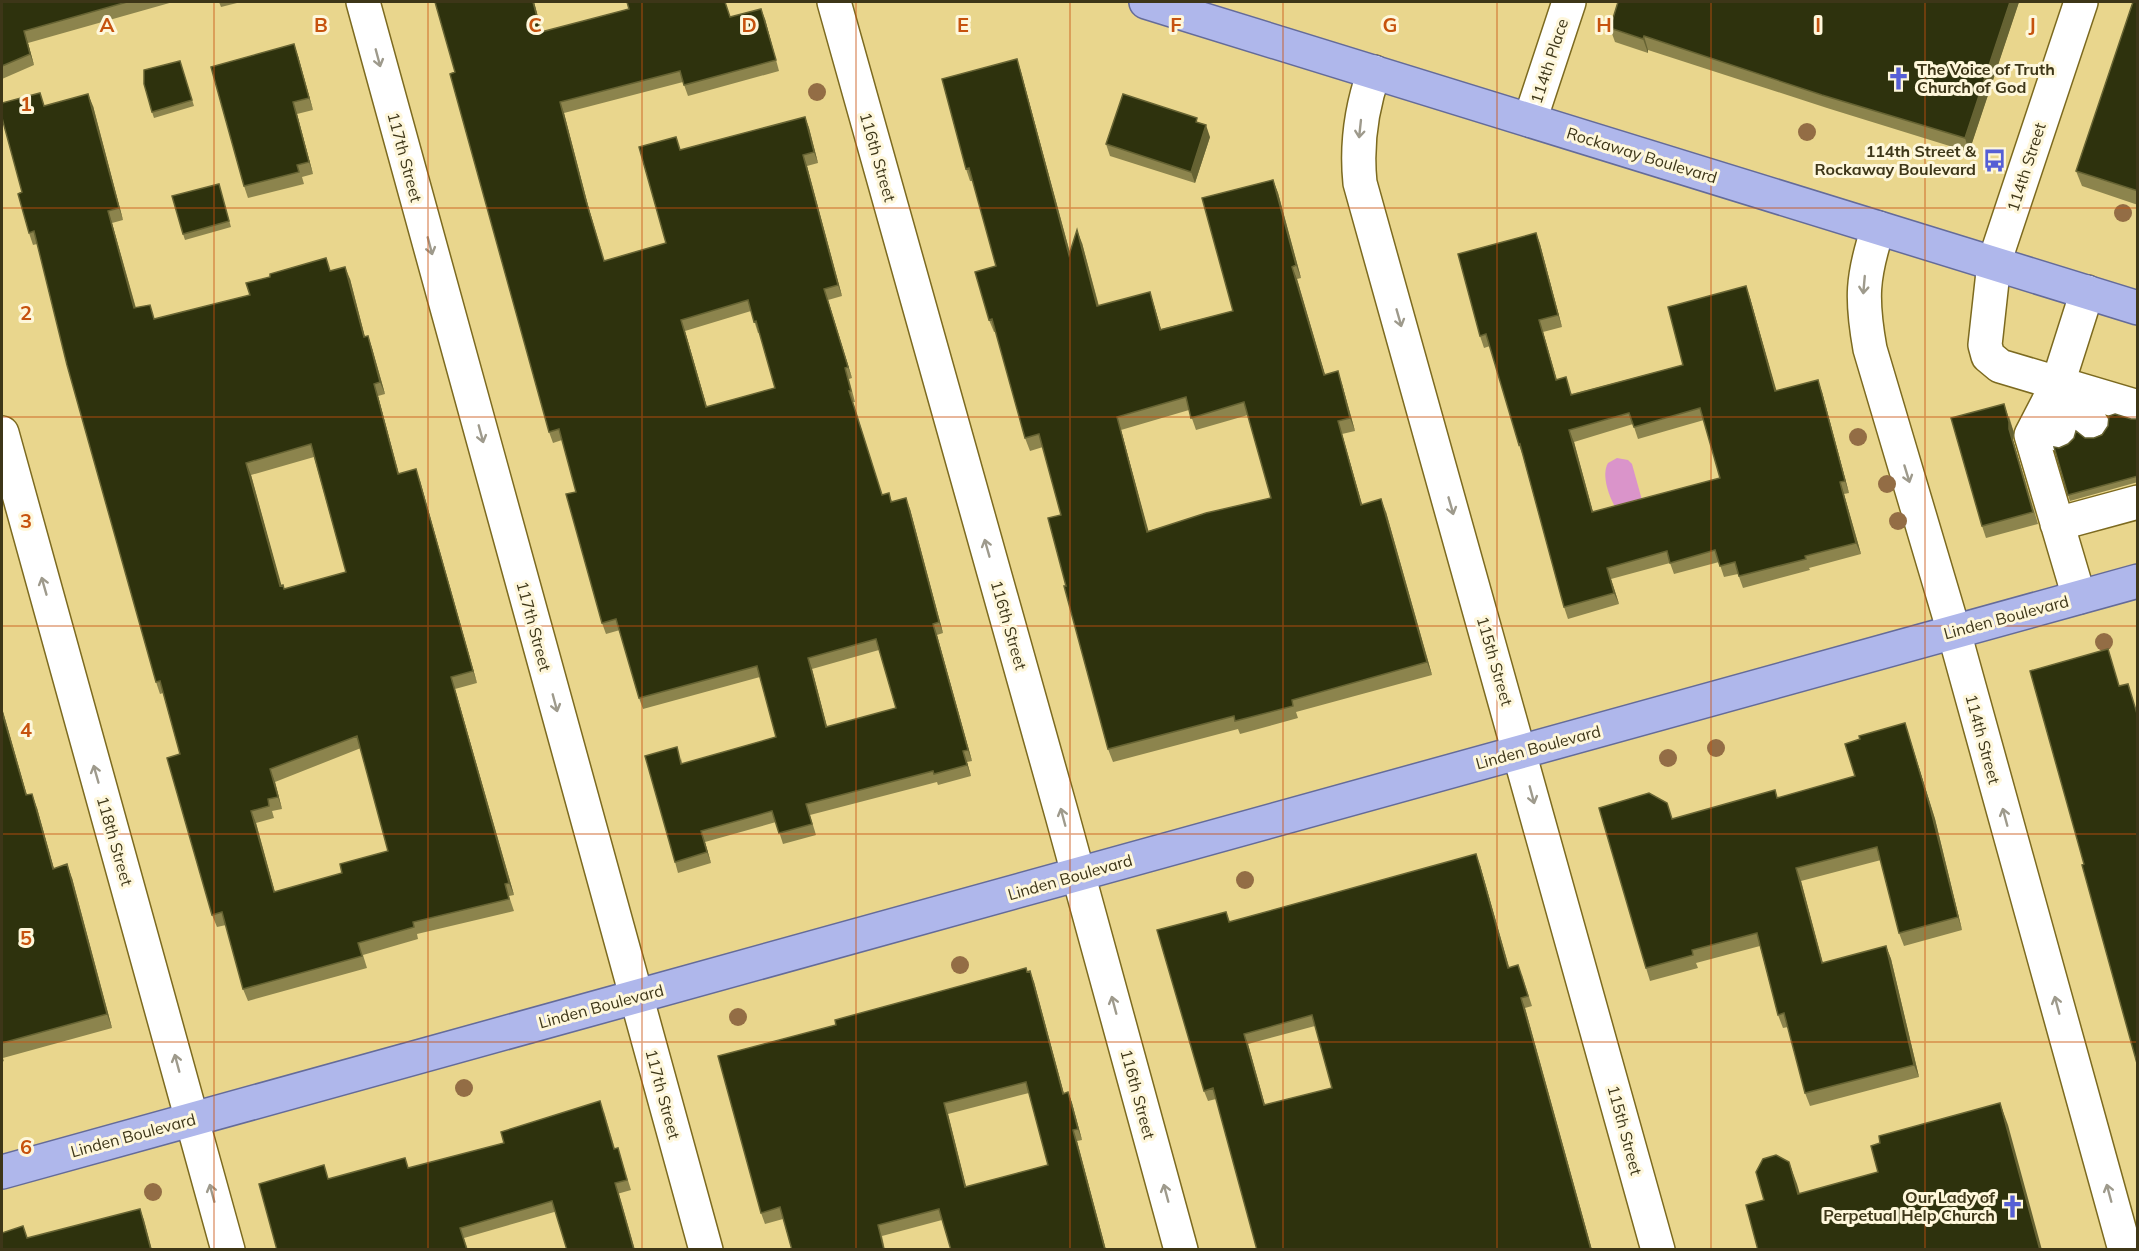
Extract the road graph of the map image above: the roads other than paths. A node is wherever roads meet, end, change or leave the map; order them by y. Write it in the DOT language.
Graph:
graph roads {
  1 [pos="363,2"];
  2 [pos="834,2"];
  3 [pos="1146,2"];
  4 [pos="1569,2"];
  5 [pos="2081,2"];
  6 [pos="1374,72"];
  7 [pos="1530,120"];
  8 [pos="1878,228"];
  9 [pos="1994,264"];
  10 [pos="2087,292"];
  11 [pos="2138,308"];
  12 [pos="2058,383"];
  13 [pos="2118,417"];
  14 [pos="2,433"];
  15 [pos="2060,435"];
  16 [pos="2122,500"];
  17 [pos="2073,514"];
  18 [pos="2138,581"];
  19 [pos="2079,597"];
  20 [pos="1954,632"];
  21 [pos="1520,752"];
  22 [pos="1077,874"];
  23 [pos="636,997"];
  24 [pos="192,1119"];
  25 [pos="2,1172"];
  26 [pos="228,1250"];
  27 [pos="706,1250"];
  28 [pos="1181,1250"];
  29 [pos="1658,1250"];
  30 [pos="2124,1250"];
  1 -- 23 [label="street, 117th Street, one-way"];
  22 -- 2 [label="street, 116th Street, one-way"];
  3 -- 6 [label="main road, Rockaway Boulevard"];
  4 -- 7 [label="street, 114th Place"];
  5 -- 9 [label="street, 114th Street"];
  6 -- 7 [label="main road, Rockaway Boulevard"];
  6 -- 21 [label="street, 115th Street, one-way"];
  7 -- 8 [label="main road, Rockaway Boulevard"];
  8 -- 9 [label="main road, Rockaway Boulevard"];
  8 -- 20 [label="street, 114th Street, one-way"];
  9 -- 10 [label="main road, Rockaway Boulevard"];
  9 -- 12 [label="street, 114th Street"];
  10 -- 11 [label="main road, Rockaway Boulevard"];
  10 -- 12 [label="street"];
  12 -- 13 [label="street"];
  12 -- 13 [label="street"];
  12 -- 15 [label="street"];
  12 -- 17 [label="street"];
  24 -- 14 [label="street, 118th Street, one-way"];
  16 -- 17 [label="street"];
  17 -- 19 [label="street"];
  18 -- 19 [label="main road, Linden Boulevard"];
  19 -- 20 [label="main road, Linden Boulevard"];
  20 -- 21 [label="main road, Linden Boulevard"];
  30 -- 20 [label="street, 114th Street, one-way"];
  21 -- 22 [label="main road, Linden Boulevard"];
  21 -- 29 [label="street, 115th Street, one-way"];
  22 -- 23 [label="main road, Linden Boulevard"];
  28 -- 22 [label="street, 116th Street, one-way"];
  23 -- 24 [label="main road, Linden Boulevard"];
  23 -- 27 [label="street, 117th Street"];
  24 -- 25 [label="main road, Linden Boulevard"];
  26 -- 24 [label="street, 118th Street, one-way"];
}
